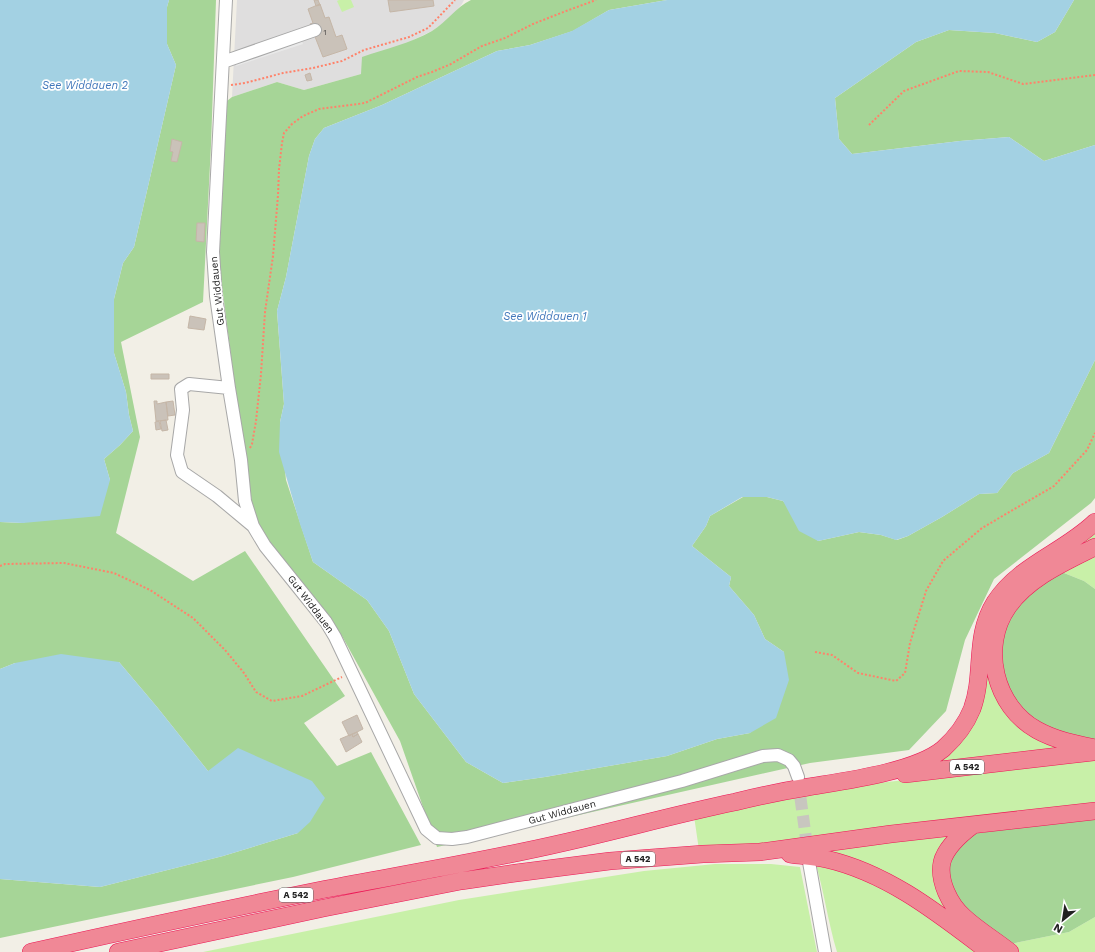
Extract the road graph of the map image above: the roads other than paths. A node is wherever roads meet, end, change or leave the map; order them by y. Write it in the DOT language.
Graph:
graph roads {
  1 [pos="226,0"];
  2 [pos="315,30"];
  3 [pos="223,62"];
  4 [pos="229,388"];
  5 [pos="1095,522"];
  6 [pos="253,526"];
  7 [pos="1095,547"];
  8 [pos="1095,750"];
  9 [pos="798,777"];
  10 [pos="838,782"];
  11 [pos="1095,811"];
  12 [pos="972,825"];
  13 [pos="760,852"];
  14 [pos="810,862"];
  15 [pos="31,952"];
  16 [pos="118,952"];
  17 [pos="824,952"];
  18 [pos="989,952"];
  19 [pos="1010,952"];
  1 -- 3 [label="lane, Gut Widdauen"];
  2 -- 3 [label="lane"];
  3 -- 4 [label="lane, Gut Widdauen"];
  4 -- 6 [label="lane, Gut Widdauen"];
  4 -- 6 [label="lane"];
  5 -- 10 [label="highway"];
  6 -- 9 [label="lane, Gut Widdauen"];
  7 -- 8 [label="highway"];
  8 -- 10 [label="highway, A 542"];
  10 -- 15 [label="highway, A 542"];
  11 -- 12 [label="highway, A 542"];
  12 -- 13 [label="highway, A 542"];
  12 -- 19 [label="highway"];
  13 -- 16 [label="highway, A 542"];
  13 -- 18 [label="highway"];
  14 -- 17 [label="lane"];
}
